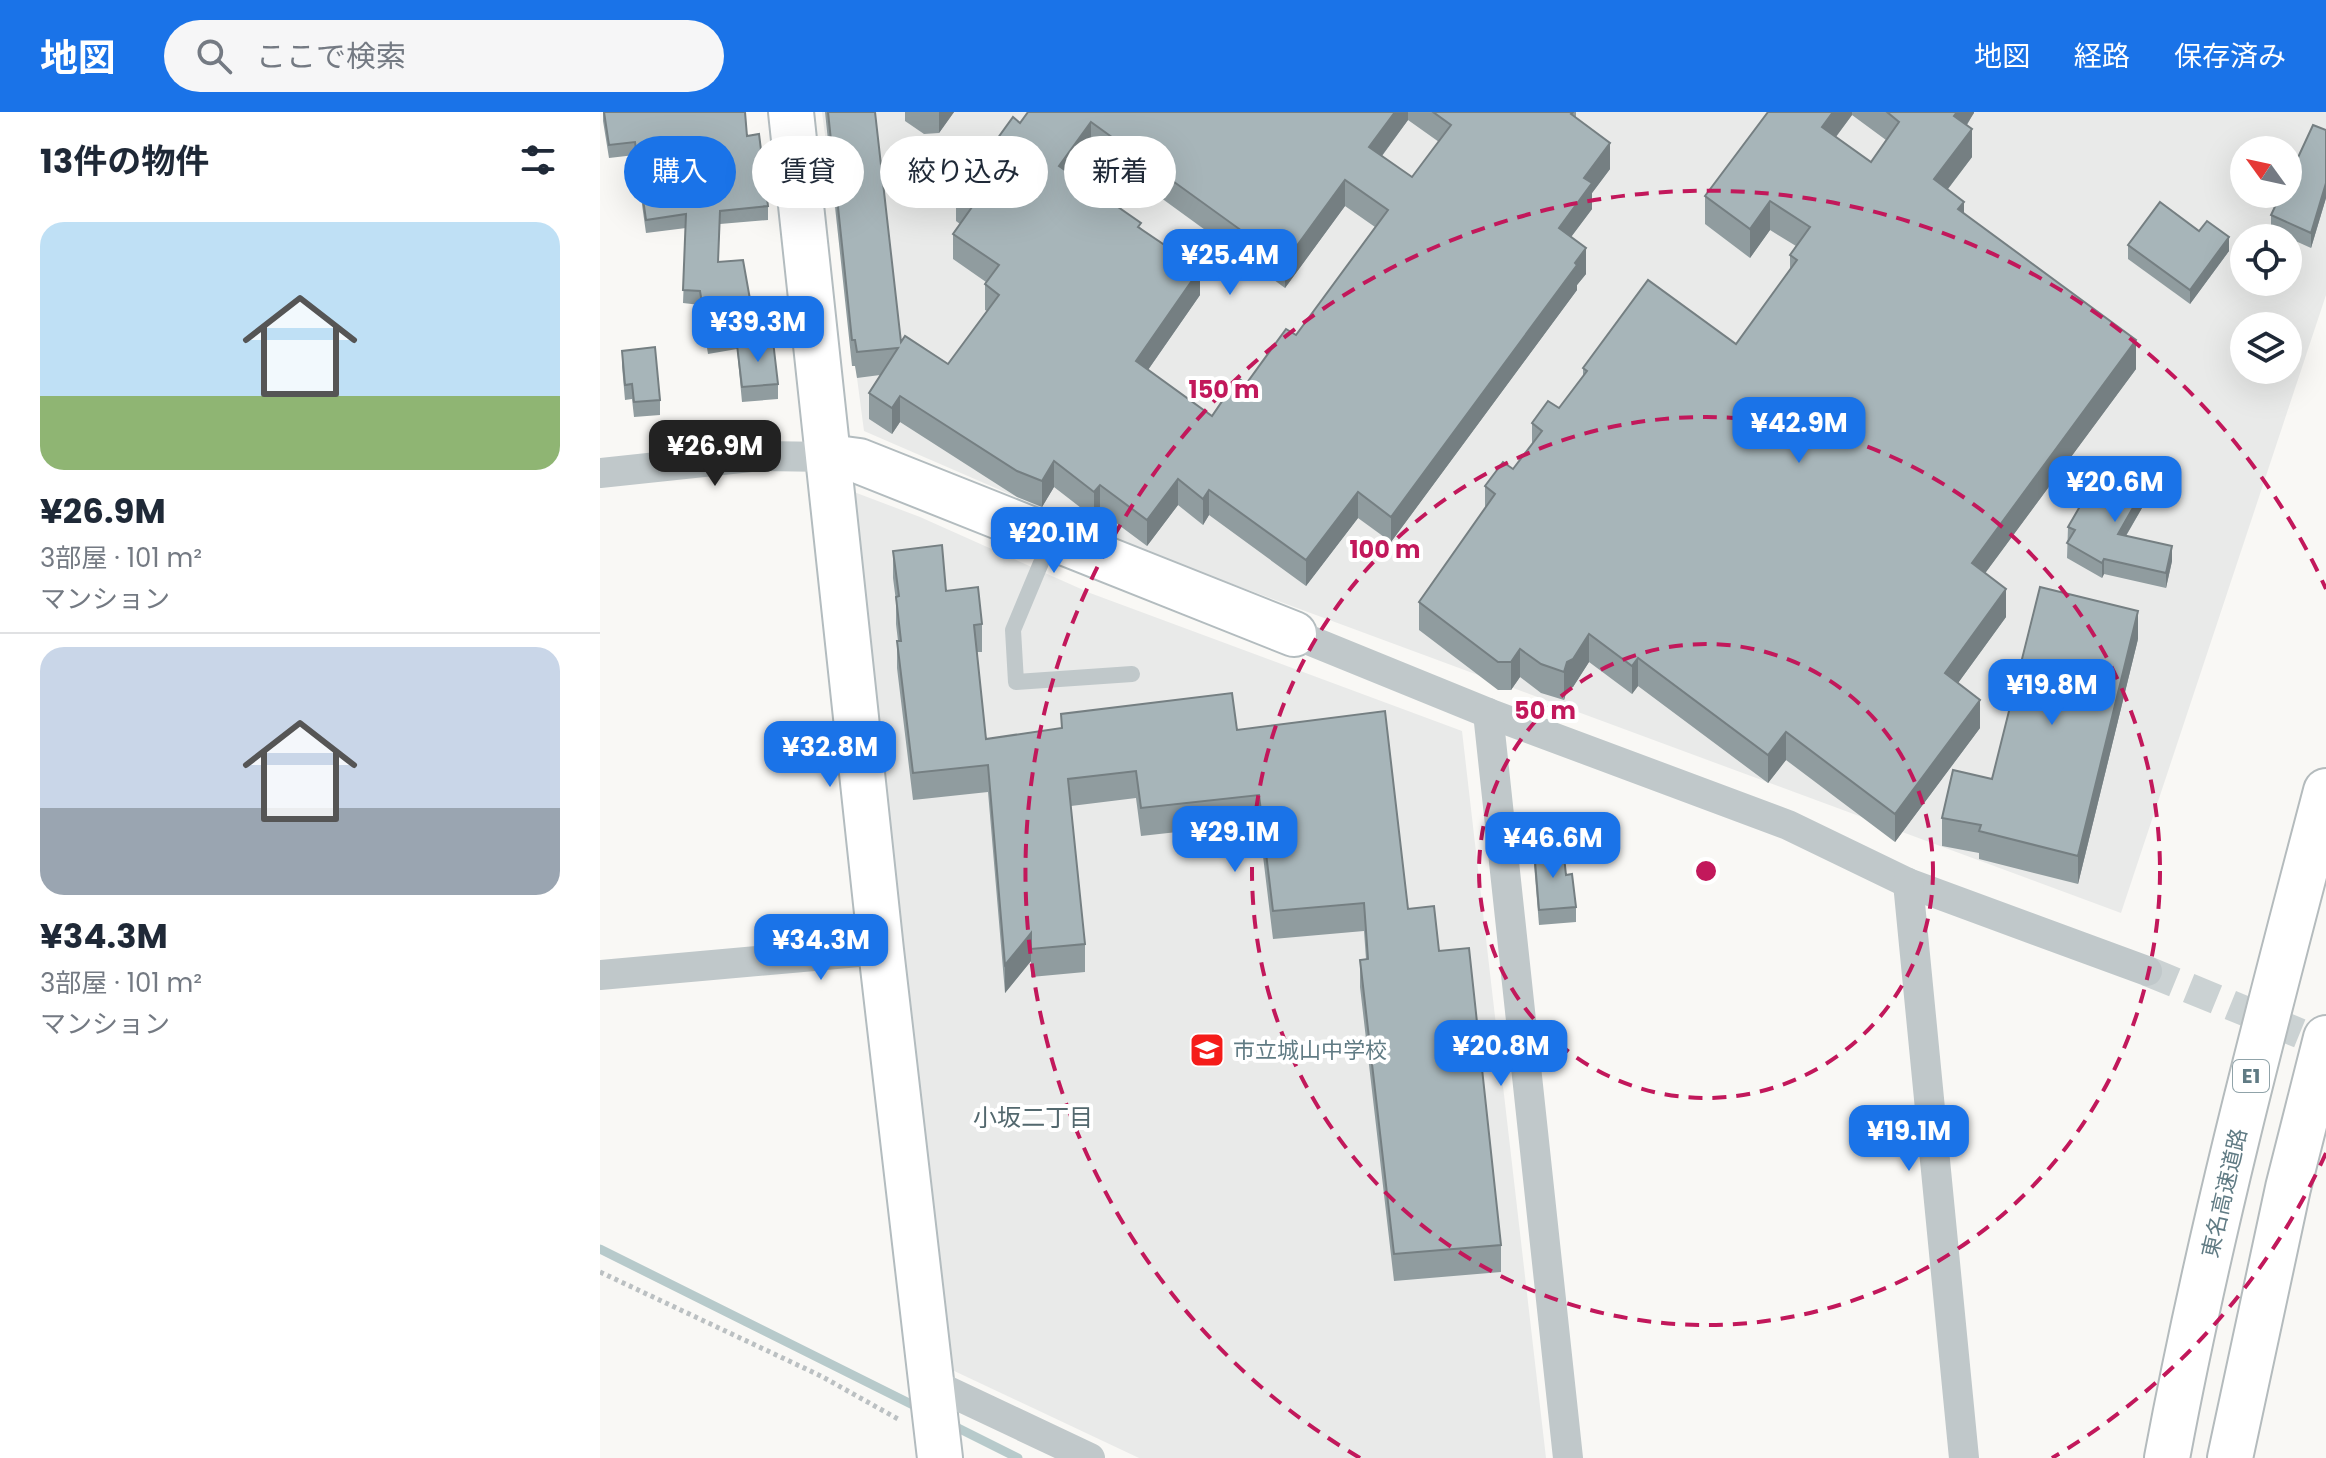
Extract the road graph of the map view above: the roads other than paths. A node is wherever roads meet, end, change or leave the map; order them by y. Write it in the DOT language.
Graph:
graph roads {
  1 [pos="791,112"];
  2 [pos="829,457"];
  3 [pos="600,473"];
  4 [pos="1052,538"];
  5 [pos="1294,634"];
  6 [pos="1132,674"];
  7 [pos="1488,713"];
  8 [pos="2326,791"];
  9 [pos="1908,883"];
  10 [pos="881,950"];
  11 [pos="2147,971"];
  12 [pos="600,975"];
  13 [pos="2326,1038"];
  14 [pos="931,1383"];
  15 [pos="939,1449"];
  16 [pos="1090,1458"];
  17 [pos="1568,1458"];
  18 [pos="1964,1458"];
  19 [pos="2167,1458"];
  20 [pos="2230,1458"];
  1 -- 2 [label="main road"];
  2 -- 3 [label="street"];
  2 -- 4 [label="main road"];
  2 -- 10 [label="main road"];
  4 -- 5 [label="main road"];
  4 -- 6 [label="lane"];
  5 -- 7 [label="street"];
  7 -- 9 [label="street"];
  7 -- 17 [label="street"];
  8 -- 19 [label="main road, 東名高速道路 / E1"];
  9 -- 11 [label="street"];
  9 -- 18 [label="street"];
  10 -- 12 [label="street"];
  10 -- 14 [label="main road"];
  13 -- 20 [label="main road"];
  14 -- 15 [label="main road"];
  14 -- 16 [label="street"];
}
